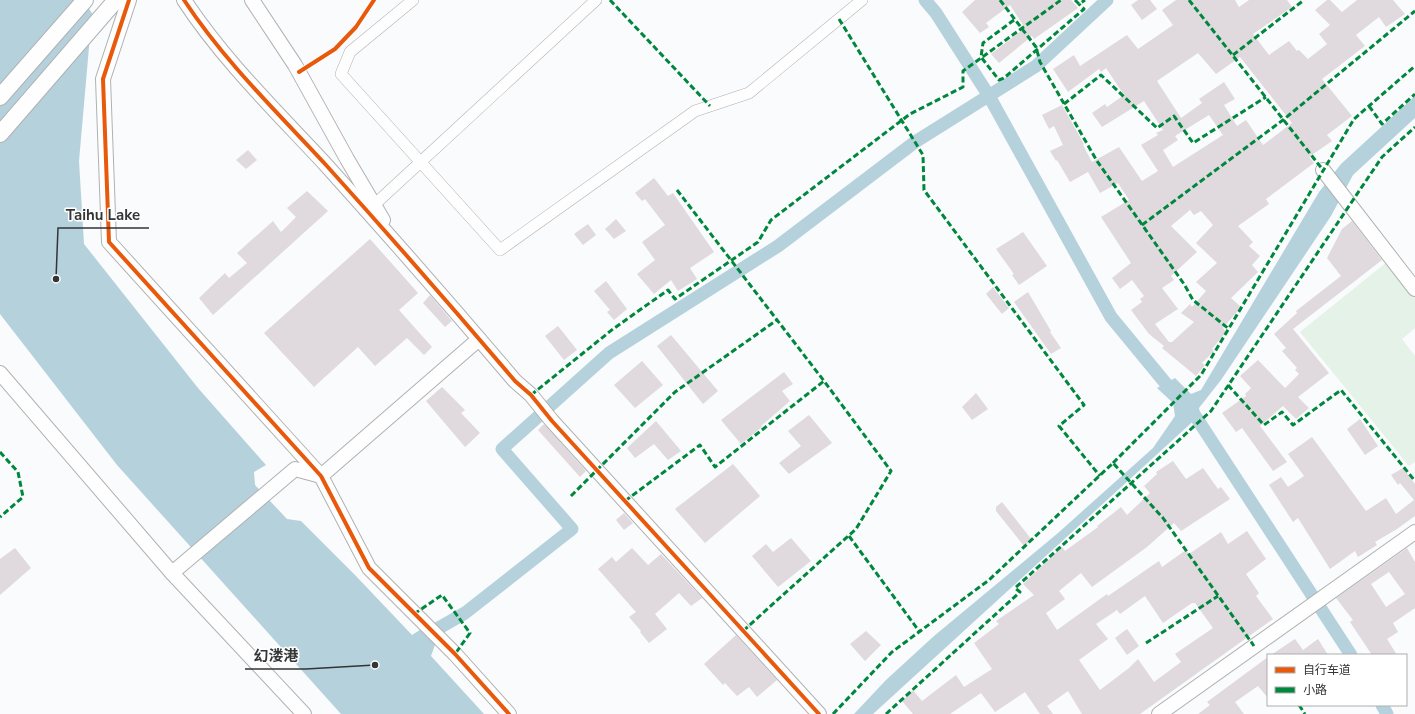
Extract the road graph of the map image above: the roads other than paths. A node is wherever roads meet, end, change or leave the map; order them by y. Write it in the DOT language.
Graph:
graph roads {
  1 [pos="85,0"];
  2 [pos="116,0"];
  3 [pos="129,0"];
  4 [pos="184,0"];
  5 [pos="252,0"];
  6 [pos="414,0"];
  7 [pos="596,0"];
  8 [pos="862,0"];
  9 [pos="0,97"];
  10 [pos="0,134"];
  11 [pos="420,162"];
  12 [pos="1323,170"];
  13 [pos="374,205"];
  14 [pos="412,260"];
  15 [pos="1415,289"];
  16 [pos="480,339"];
  17 [pos="0,373"];
  18 [pos="321,476"];
  19 [pos="1415,532"];
  20 [pos="172,573"];
  21 [pos="304,714"];
  22 [pos="509,714"];
  23 [pos="819,714"];
  24 [pos="1159,714"];
  1 -- 9 [label="main road"];
  2 -- 10 [label="main road"];
  3 -- 18 [label="street"];
  4 -- 14 [label="street"];
  5 -- 13 [label="street"];
  6 -- 11 [label="street"];
  7 -- 11 [label="street"];
  8 -- 11 [label="street"];
  11 -- 13 [label="street"];
  12 -- 15 [label="street"];
  13 -- 14 [label="street"];
  14 -- 16 [label="street"];
  16 -- 18 [label="street"];
  16 -- 23 [label="street"];
  17 -- 20 [label="street"];
  18 -- 20 [label="street"];
  18 -- 22 [label="street"];
  19 -- 24 [label="street"];
  20 -- 21 [label="street"];
}
